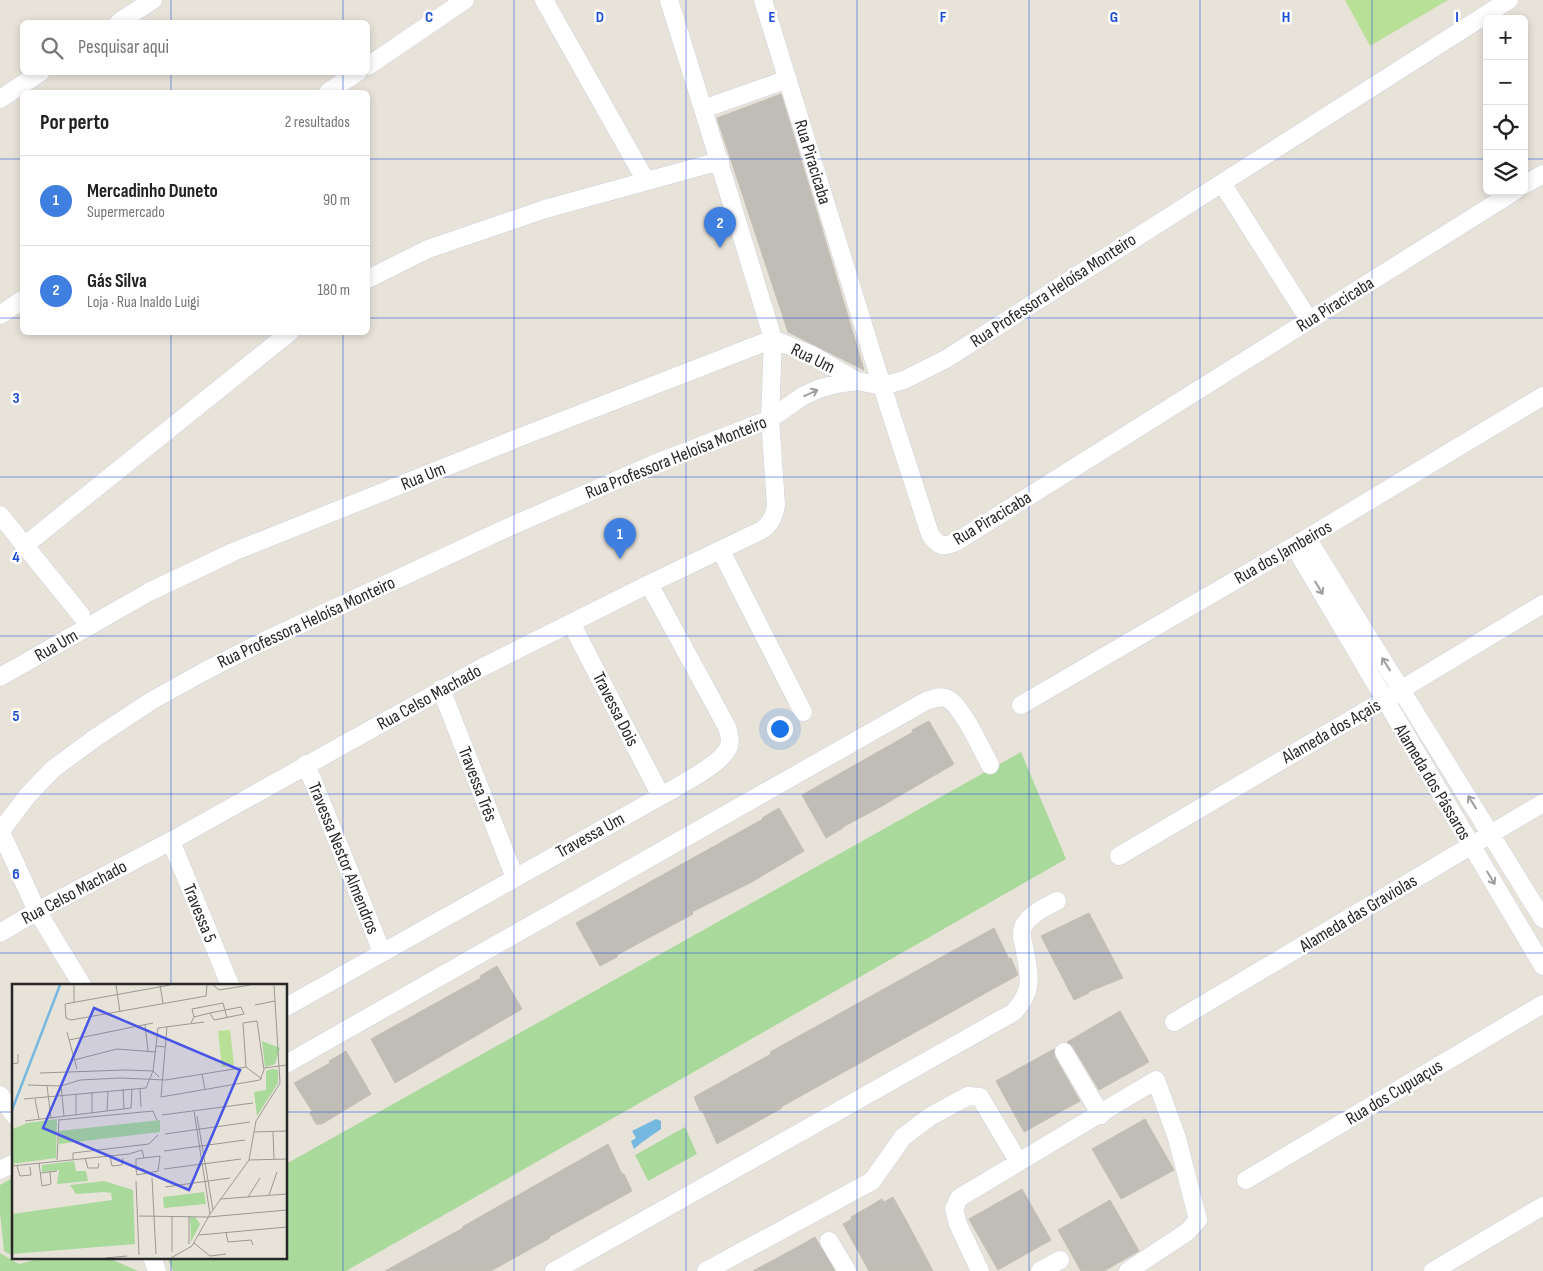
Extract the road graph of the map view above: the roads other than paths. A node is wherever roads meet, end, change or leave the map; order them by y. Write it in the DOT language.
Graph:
graph roads {
  1 [pos="154,0"];
  2 [pos="465,0"];
  3 [pos="544,0"];
  4 [pos="669,0"];
  5 [pos="763,0"];
  6 [pos="1509,0"];
  7 [pos="122,20"];
  8 [pos="370,65"];
  9 [pos="36,75"];
  10 [pos="354,75"];
  11 [pos="788,79"];
  12 [pos="331,90"];
  13 [pos="0,99"];
  14 [pos="704,112"];
  15 [pos="720,161"];
  16 [pos="1543,174"];
  17 [pos="646,181"];
  18 [pos="1222,183"];
  19 [pos="1528,183"];
  20 [pos="1509,195"];
  21 [pos="370,278"];
  22 [pos="20,301"];
  23 [pos="0,315"];
  24 [pos="1309,320"];
  25 [pos="286,335"];
  26 [pos="773,339"];
  27 [pos="857,381"];
  28 [pos="882,386"];
  29 [pos="1543,396"];
  30 [pos="770,418"];
  31 [pos="0,514"];
  32 [pos="1300,542"];
  33 [pos="24,546"];
  34 [pos="721,551"];
  35 [pos="649,584"];
  36 [pos="1543,604"];
  37 [pos="80,615"];
  38 [pos="571,623"];
  39 [pos="0,677"];
  40 [pos="442,689"];
  41 [pos="1402,689"];
  42 [pos="1384,700"];
  43 [pos="1021,705"];
  44 [pos="803,712"];
  45 [pos="306,764"];
  46 [pos="990,765"];
  47 [pos="660,796"];
  48 [pos="1543,803"];
  49 [pos="0,832"];
  50 [pos="1492,834"];
  51 [pos="171,841"];
  52 [pos="1472,846"];
  53 [pos="1118,856"];
  54 [pos="515,878"];
  55 [pos="1057,901"];
  56 [pos="37,911"];
  57 [pos="1543,918"];
  58 [pos="0,933"];
  59 [pos="382,952"];
  60 [pos="1543,966"];
  61 [pos="81,984"];
  62 [pos="230,984"];
  63 [pos="1543,1004"];
  64 [pos="288,1006"];
  65 [pos="1174,1022"];
  66 [pos="1064,1052"];
  67 [pos="288,1063"];
  68 [pos="0,1095"];
  69 [pos="12,1112"];
  70 [pos="1101,1114"];
  71 [pos="1018,1161"];
  72 [pos="12,1163"];
  73 [pos="0,1170"];
  74 [pos="1246,1180"];
  75 [pos="1543,1206"];
  76 [pos="830,1241"];
  77 [pos="152,1258"];
  78 [pos="1060,1260"];
  79 [pos="157,1271"];
  80 [pos="554,1271"];
  81 [pos="706,1271"];
  82 [pos="847,1271"];
  83 [pos="980,1271"];
  84 [pos="1040,1271"];
  85 [pos="1128,1271"];
  86 [pos="1433,1271"];
  1 -- 7 [label="street"];
  2 -- 8 [label="street"];
  3 -- 17 [label="street"];
  4 -- 14 [label="street, Rua Celso Machado"];
  5 -- 11 [label="street, Rua Piracicaba"];
  6 -- 18 [label="street, Rua Professora Heloísa Monteiro"];
  9 -- 13 [label="street"];
  10 -- 12 [label="street"];
  11 -- 14 [label="street"];
  11 -- 28 [label="street, Rua Piracicaba"];
  14 -- 15 [label="street, Rua Celso Machado"];
  15 -- 17 [label="street"];
  15 -- 26 [label="street, Rua Celso Machado"];
  16 -- 19 [label="street"];
  17 -- 21 [label="street"];
  18 -- 24 [label="street"];
  18 -- 28 [label="street, Rua Professora Heloísa Monteiro"];
  20 -- 24 [label="street, Rua Piracicaba"];
  22 -- 23 [label="street"];
  24 -- 28 [label="street, Rua Piracicaba"];
  25 -- 33 [label="street"];
  26 -- 27 [label="street, Rua Um"];
  26 -- 30 [label="street, Rua Celso Machado"];
  26 -- 39 [label="street, Rua Um"];
  27 -- 28 [label="street, Rua Professora Heloísa Monteiro"];
  30 -- 27 [label="street, Rua Professora Heloísa Monteiro, one-way"];
  29 -- 32 [label="street, Rua dos Jambeiros"];
  30 -- 34 [label="street, Rua Celso Machado"];
  30 -- 49 [label="street, Rua Professora Heloísa Monteiro"];
  31 -- 33 [label="street"];
  41 -- 32 [label="street, Alameda dos Pássaros, one-way"];
  32 -- 42 [label="street, Alameda dos Pássaros, one-way"];
  32 -- 43 [label="street, Rua dos Jambeiros"];
  33 -- 37 [label="street"];
  34 -- 35 [label="street, Rua Celso Machado"];
  34 -- 44 [label="street"];
  35 -- 38 [label="street, Rua Celso Machado"];
  35 -- 47 [label="street, Travessa Um"];
  36 -- 41 [label="street, Alameda dos Açais"];
  38 -- 40 [label="street, Rua Celso Machado"];
  38 -- 47 [label="street, Travessa Dois"];
  40 -- 45 [label="street, Rua Celso Machado"];
  40 -- 54 [label="street, Travessa Três"];
  41 -- 42 [label="street, Alameda dos Açais"];
  50 -- 41 [label="street, Alameda dos Pássaros, one-way"];
  42 -- 52 [label="street, Alameda dos Pássaros"];
  42 -- 53 [label="street, Alameda dos Açais"];
  45 -- 51 [label="street, Rua Celso Machado"];
  45 -- 59 [label="street, Travessa Nestor Almendros"];
  46 -- 67 [label="street"];
  47 -- 54 [label="street, Travessa Um"];
  48 -- 50 [label="street, Alameda das Graviolas"];
  49 -- 56 [label="street"];
  50 -- 52 [label="street, Alameda das Graviolas"];
  50 -- 57 [label="street, Alameda dos Pássaros"];
  51 -- 56 [label="street, Rua Celso Machado"];
  51 -- 62 [label="street, Travessa 5"];
  52 -- 60 [label="street, Alameda dos Pássaros, one-way"];
  52 -- 65 [label="street, Alameda das Graviolas"];
  54 -- 59 [label="street, Travessa Um"];
  55 -- 80 [label="street"];
  56 -- 58 [label="street, Rua Celso Machado"];
  56 -- 61 [label="street"];
  59 -- 64 [label="street, Travessa Um"];
  63 -- 74 [label="street, Rua dos Cupuaçus"];
  66 -- 70 [label="street"];
  68 -- 69 [label="street"];
  70 -- 71 [label="street"];
  70 -- 85 [label="street"];
  71 -- 81 [label="street"];
  71 -- 83 [label="street"];
  72 -- 73 [label="street"];
  75 -- 86 [label="street"];
  76 -- 82 [label="street"];
  77 -- 79 [label="street"];
  78 -- 84 [label="street"];
}
